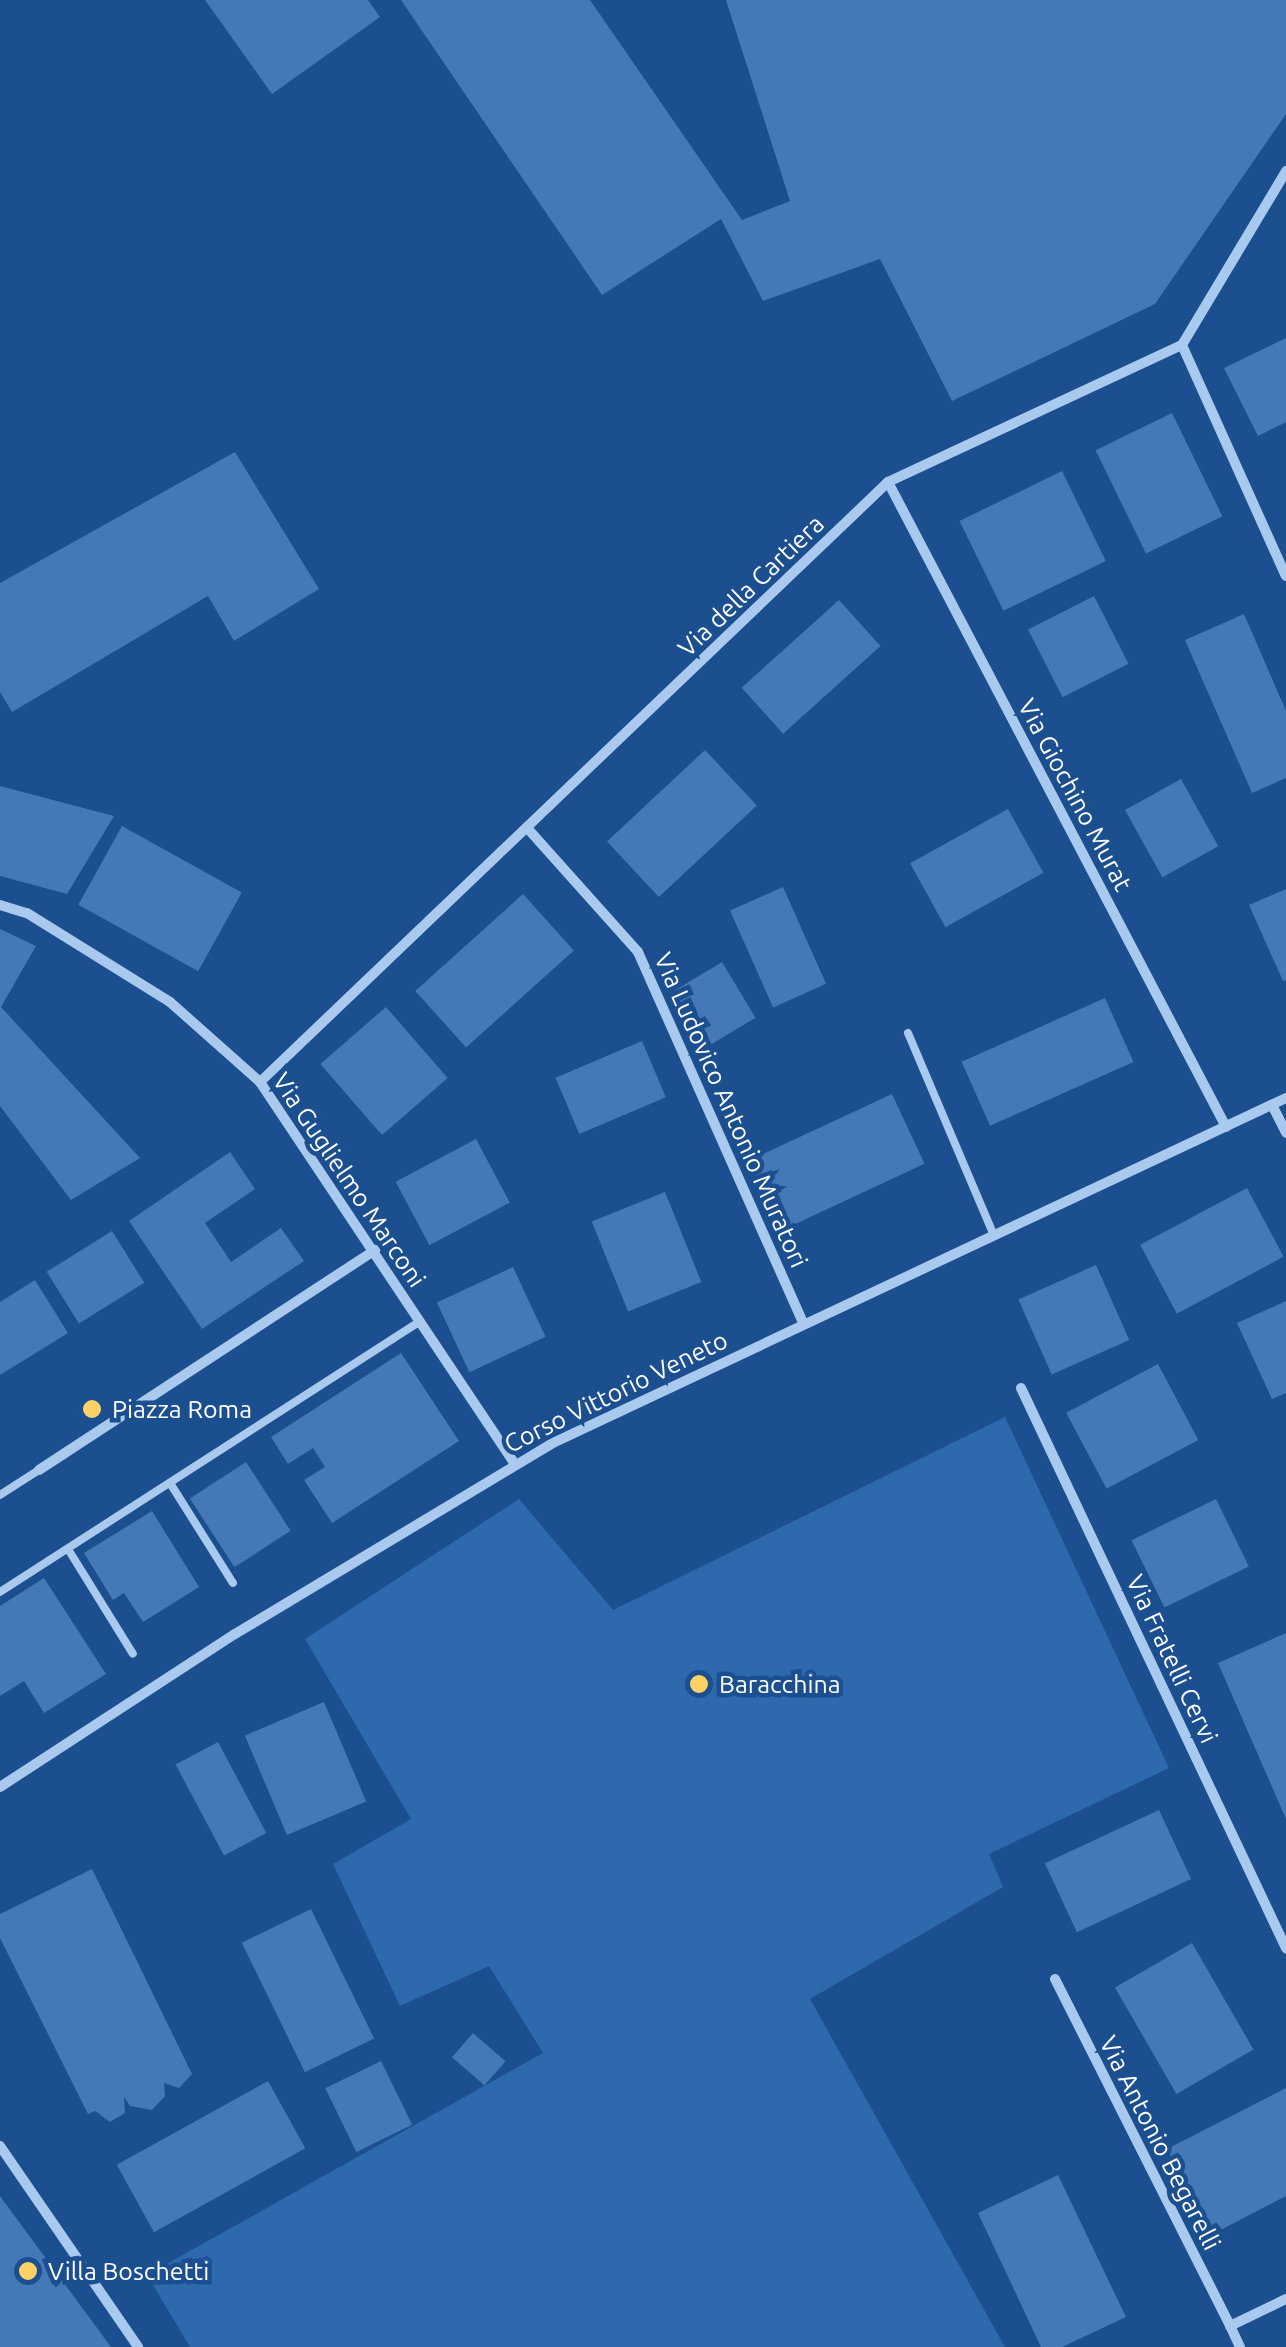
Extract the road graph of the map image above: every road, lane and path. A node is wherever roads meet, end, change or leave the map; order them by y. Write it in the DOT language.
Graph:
graph roads {
  1 [pos="1286,171"];
  2 [pos="1182,345"];
  3 [pos="888,482"];
  4 [pos="1286,576"];
  5 [pos="530,830"];
  6 [pos="0,905"];
  7 [pos="908,1033"];
  8 [pos="260,1082"];
  9 [pos="1286,1098"];
  10 [pos="1272,1105"];
  11 [pos="1226,1126"];
  12 [pos="1286,1134"];
  13 [pos="994,1236"];
  14 [pos="376,1250"];
  15 [pos="420,1321"];
  16 [pos="804,1324"];
  17 [pos="1021,1388"];
  18 [pos="515,1464"];
  19 [pos="39,1470"];
  20 [pos="170,1483"];
  21 [pos="0,1495"];
  22 [pos="68,1549"];
  23 [pos="233,1583"];
  24 [pos="0,1592"];
  25 [pos="132,1654"];
  26 [pos="0,1787"];
  27 [pos="1286,1948"];
  28 [pos="1055,1979"];
  29 [pos="0,2146"];
  30 [pos="1286,2298"];
  31 [pos="1230,2326"];
  32 [pos="138,2347"];
  33 [pos="1240,2347"];
  1 -- 2 [label="street"];
  2 -- 3 [label="street, Via della Cartiera"];
  2 -- 4 [label="street"];
  3 -- 8 [label="street, Via della Cartiera"];
  3 -- 11 [label="street, Via Giochino Murat"];
  5 -- 16 [label="street, Via Ludovico Antonio Muratori"];
  6 -- 8 [label="street, Via Guglielmo Marconi"];
  7 -- 13 [label="lane"];
  8 -- 14 [label="street, Via Guglielmo Marconi"];
  9 -- 10 [label="street, Corso Vittorio Veneto"];
  10 -- 11 [label="street, Corso Vittorio Veneto"];
  10 -- 12 [label="street"];
  11 -- 13 [label="street, Corso Vittorio Veneto"];
  13 -- 16 [label="street, Corso Vittorio Veneto"];
  14 -- 15 [label="street, Via Guglielmo Marconi"];
  14 -- 19 [label="street"];
  15 -- 18 [label="street, Via Guglielmo Marconi"];
  15 -- 20 [label="lane"];
  16 -- 18 [label="street, Corso Vittorio Veneto"];
  17 -- 27 [label="street, Via Fratelli Cervi"];
  18 -- 26 [label="street, Corso Vittorio Veneto"];
  19 -- 21 [label="lane"];
  20 -- 22 [label="lane"];
  20 -- 23 [label="lane"];
  22 -- 24 [label="lane"];
  22 -- 25 [label="lane"];
  28 -- 31 [label="street, Via Antonio Begarelli"];
  29 -- 32 [label="street"];
  30 -- 31 [label="street"];
  31 -- 33 [label="street, Via Antonio Begarelli"];
}
